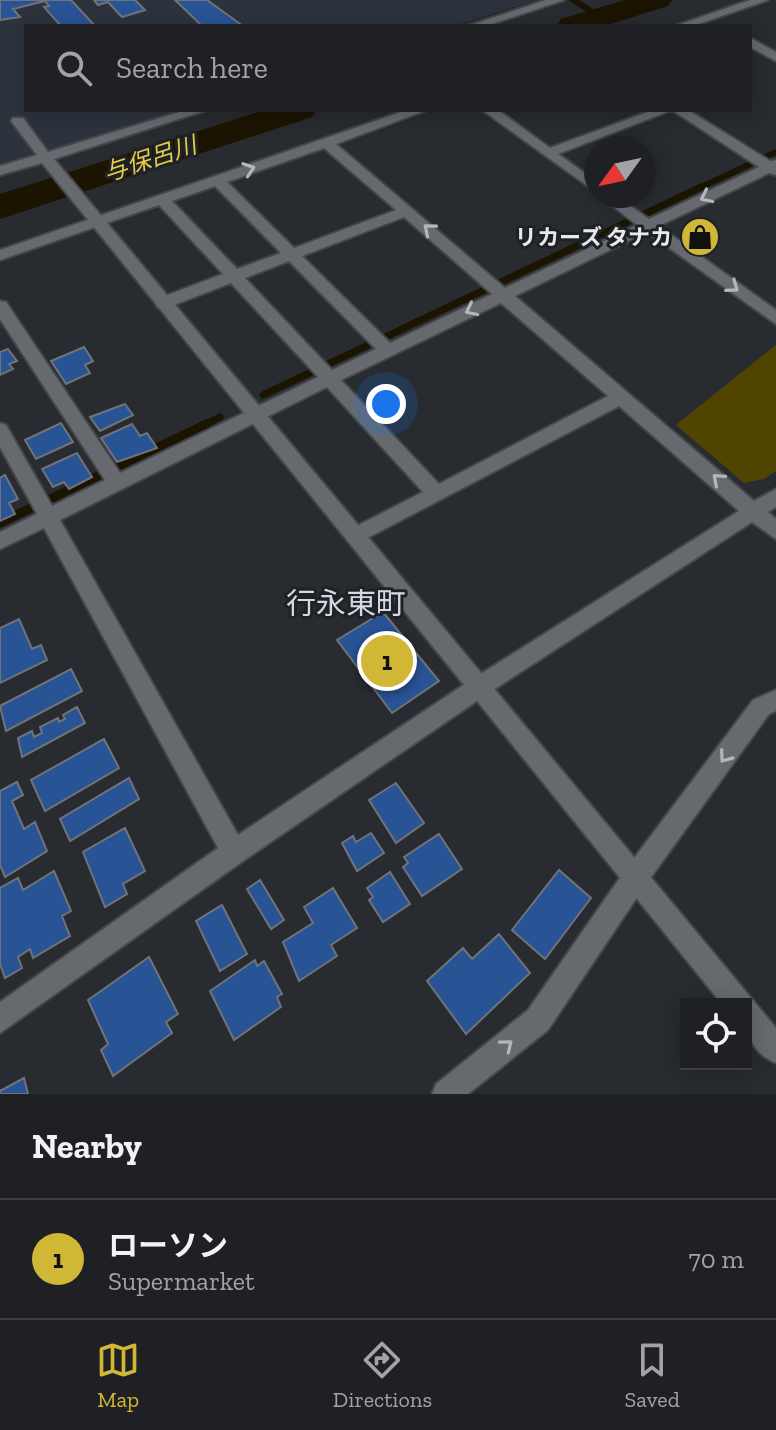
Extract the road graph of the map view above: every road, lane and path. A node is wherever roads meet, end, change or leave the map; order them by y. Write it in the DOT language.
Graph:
graph roads {
  1 [pos="558,0"];
  2 [pos="762,0"];
  3 [pos="707,18"];
  4 [pos="480,24"];
  5 [pos="688,24"];
  6 [pos="718,24"];
  7 [pos="752,43"];
  8 [pos="776,57"];
  9 [pos="194,112"];
  10 [pos="414,112"];
  11 [pos="492,112"];
  12 [pos="660,112"];
  13 [pos="682,112"];
  14 [pos="18,121"];
  15 [pos="326,142"];
  16 [pos="548,153"];
  17 [pos="49,162"];
  18 [pos="774,167"];
  19 [pos="0,171"];
  20 [pos="584,179"];
  21 [pos="217,180"];
  22 [pos="162,199"];
  23 [pos="624,208"];
  24 [pos="407,211"];
  25 [pos="96,222"];
  26 [pos="648,225"];
  27 [pos="0,255"];
  28 [pos="291,255"];
  29 [pos="234,276"];
  30 [pos="498,289"];
  31 [pos="163,303"];
  32 [pos="0,306"];
  33 [pos="776,318"];
  34 [pos="387,350"];
  35 [pos="329,379"];
  36 [pos="623,396"];
  37 [pos="256,414"];
  38 [pos="0,430"];
  39 [pos="117,484"];
  40 [pos="436,493"];
  41 [pos="776,497"];
  42 [pos="754,511"];
  43 [pos="49,518"];
  44 [pos="776,531"];
  45 [pos="356,536"];
  46 [pos="0,541"];
  47 [pos="479,687"];
  48 [pos="776,700"];
  49 [pos="234,852"];
  50 [pos="635,878"];
  51 [pos="734,998"];
  52 [pos="0,1019"];
  53 [pos="752,1020"];
  54 [pos="776,1049"];
  55 [pos="446,1094"];
  1 -- 4 [label="street"];
  2 -- 3 [label="street"];
  3 -- 5 [label="street"];
  3 -- 6 [label="street"];
  7 -- 8 [label="street"];
  9 -- 17 [label="street"];
  10 -- 15 [label="street"];
  11 -- 16 [label="street"];
  12 -- 16 [label="street"];
  13 -- 18 [label="street"];
  14 -- 17 [label="street"];
  21 -- 15 [label="street, one-way"];
  15 -- 24 [label="street"];
  16 -- 20 [label="street"];
  17 -- 19 [label="street"];
  17 -- 25 [label="street"];
  18 -- 26 [label="street, one-way"];
  21 -- 22 [label="street"];
  21 -- 28 [label="street"];
  22 -- 25 [label="street"];
  22 -- 29 [label="street"];
  23 -- 26 [label="street"];
  24 -- 28 [label="street"];
  30 -- 24 [label="street, one-way"];
  25 -- 27 [label="street"];
  25 -- 31 [label="street"];
  26 -- 30 [label="street"];
  26 -- 33 [label="street, one-way"];
  28 -- 29 [label="street"];
  28 -- 34 [label="street"];
  29 -- 31 [label="street"];
  29 -- 35 [label="street"];
  30 -- 34 [label="street, one-way"];
  30 -- 36 [label="street"];
  31 -- 37 [label="street"];
  32 -- 39 [label="street"];
  34 -- 35 [label="street"];
  35 -- 37 [label="street"];
  35 -- 40 [label="street"];
  36 -- 40 [label="street"];
  42 -- 36 [label="street, one-way"];
  37 -- 39 [label="street"];
  37 -- 45 [label="street"];
  38 -- 43 [label="street"];
  39 -- 43 [label="street"];
  40 -- 45 [label="street"];
  41 -- 42 [label="street"];
  42 -- 44 [label="street"];
  42 -- 47 [label="street"];
  43 -- 46 [label="street"];
  43 -- 49 [label="street"];
  45 -- 47 [label="street"];
  47 -- 49 [label="street"];
  47 -- 50 [label="street"];
  48 -- 50 [label="street, one-way"];
  49 -- 52 [label="street"];
  50 -- 51 [label="street"];
  55 -- 50 [label="street, one-way"];
  53 -- 54 [label="street"];
}
